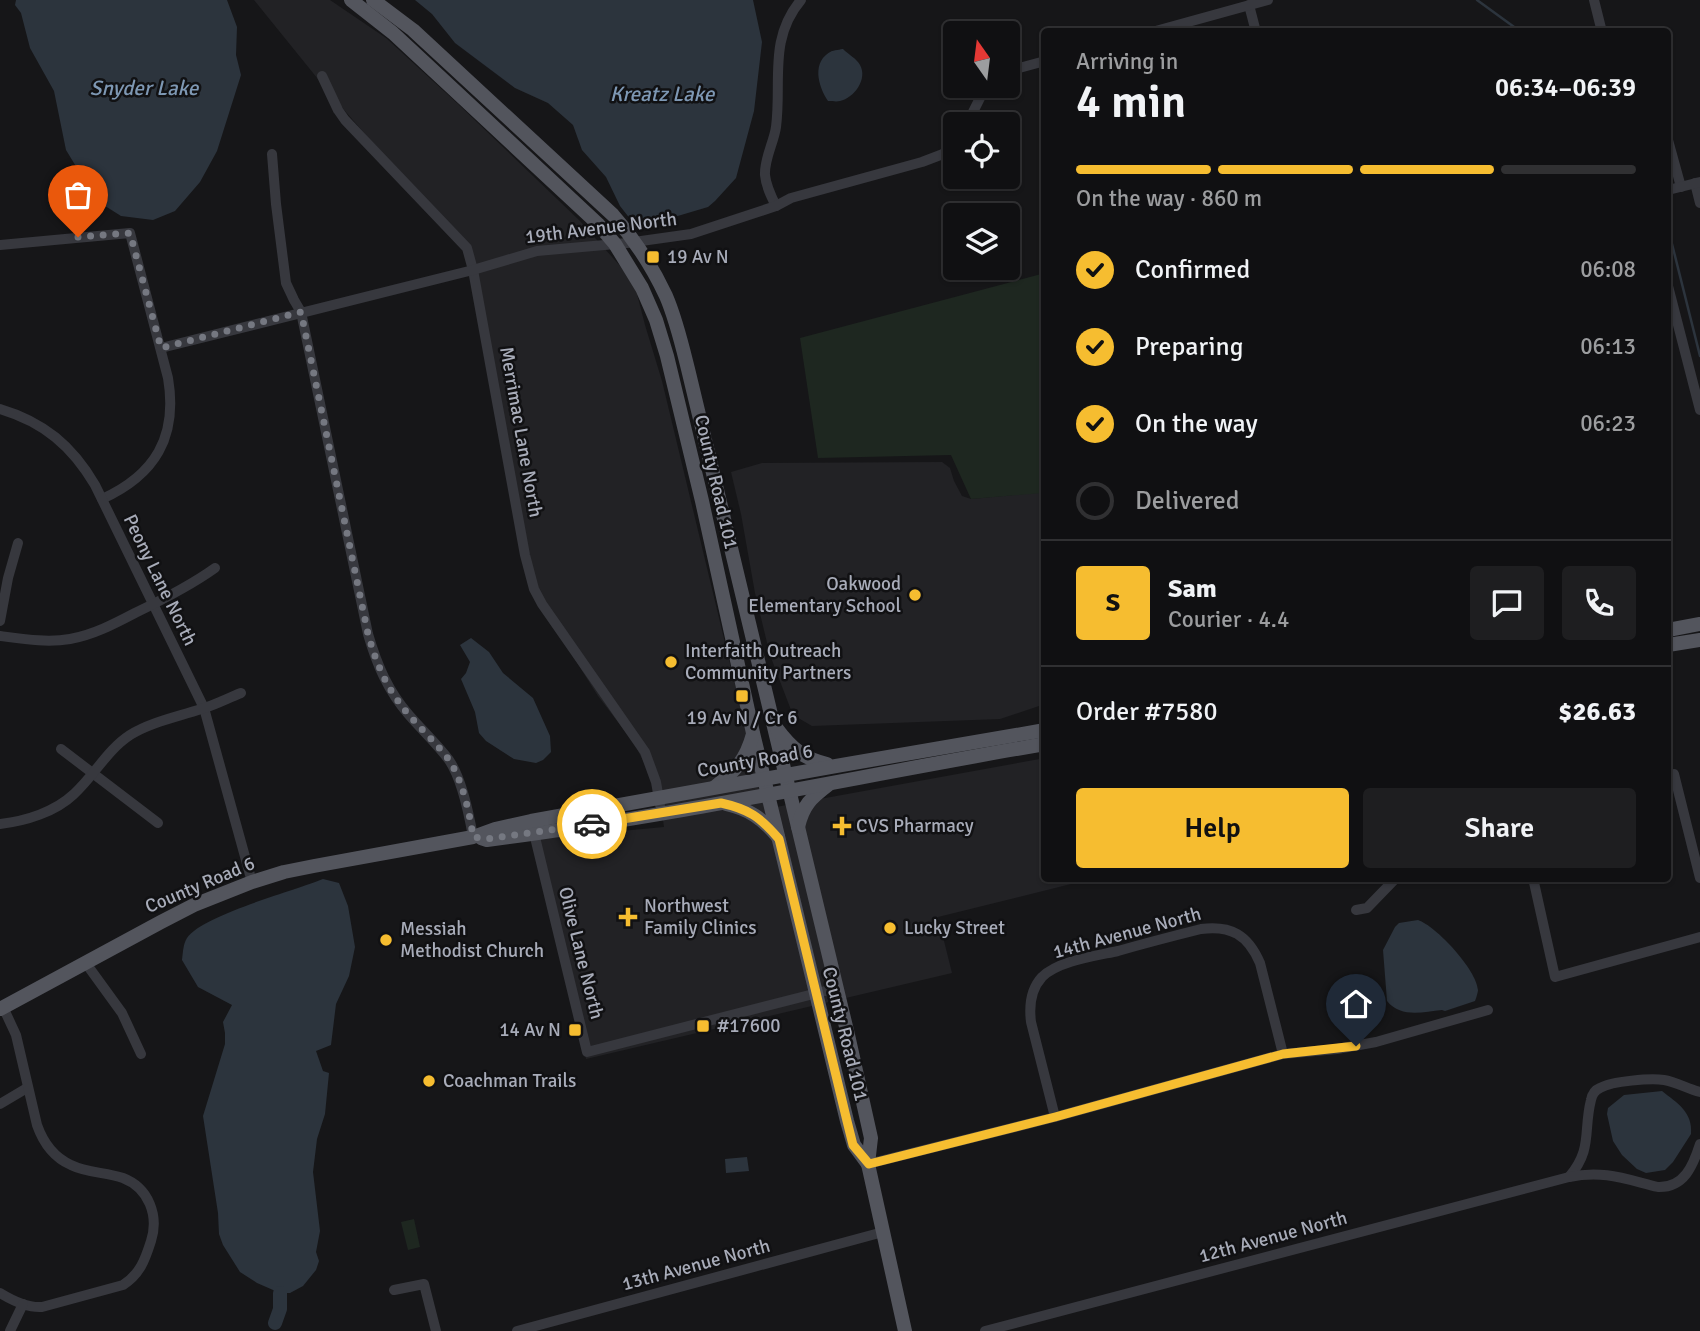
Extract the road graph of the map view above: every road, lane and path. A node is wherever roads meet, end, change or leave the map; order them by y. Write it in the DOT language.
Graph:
graph roads {
  1 [pos="351,0"];
  2 [pos="373,0"];
  3 [pos="801,0"];
  4 [pos="1268,0"];
  5 [pos="1594,0"];
  6 [pos="1249,5"];
  7 [pos="1166,28"];
  8 [pos="1255,28"];
  9 [pos="1601,28"];
  10 [pos="1041,62"];
  11 [pos="1020,68"];
  12 [pos="322,76"];
  13 [pos="1671,151"];
  14 [pos="272,154"];
  15 [pos="943,154"];
  16 [pos="1697,182"];
  17 [pos="1681,187"];
  18 [pos="1671,189"];
  19 [pos="1700,203"];
  20 [pos="776,206"];
  21 [pos="633,242"];
  22 [pos="615,244"];
  23 [pos="0,245"];
  24 [pos="473,270"];
  25 [pos="1671,298"];
  26 [pos="301,312"];
  27 [pos="161,348"];
  28 [pos="0,409"];
  29 [pos="1700,411"];
  30 [pos="102,499"];
  31 [pos="18,543"];
  32 [pos="215,568"];
  33 [pos="152,604"];
  34 [pos="0,621"];
  35 [pos="1700,624"];
  36 [pos="1671,629"];
  37 [pos="0,636"];
  38 [pos="1700,640"];
  39 [pos="1671,645"];
  40 [pos="241,693"];
  41 [pos="204,708"];
  42 [pos="774,725"];
  43 [pos="1041,731"];
  44 [pos="753,733"];
  45 [pos="1041,745"];
  46 [pos="61,748"];
  47 [pos="835,766"];
  48 [pos="92,773"];
  49 [pos="785,775"];
  50 [pos="1671,775"];
  51 [pos="765,778"];
  52 [pos="832,782"];
  53 [pos="714,788"];
  54 [pos="789,790"];
  55 [pos="769,794"];
  56 [pos="721,803"];
  57 [pos="660,805"];
  58 [pos="158,822"];
  59 [pos="0,824"];
  60 [pos="533,827"];
  61 [pos="798,827"];
  62 [pos="473,837"];
  63 [pos="779,839"];
  64 [pos="1700,878"];
  65 [pos="252,882"];
  66 [pos="1392,882"];
  67 [pos="1534,882"];
  68 [pos="1356,910"];
  69 [pos="1700,937"];
  70 [pos="85,962"];
  71 [pos="836,988"];
  72 [pos="816,993"];
  73 [pos="1,1008"];
  74 [pos="1488,1010"];
  75 [pos="141,1054"];
  76 [pos="1283,1054"];
  77 [pos="27,1088"];
  78 [pos="1700,1092"];
  79 [pos="0,1104"];
  80 [pos="1055,1117"];
  81 [pos="1700,1144"];
  82 [pos="869,1164"];
  83 [pos="1569,1177"];
  84 [pos="884,1232"];
  85 [pos="394,1290"];
  86 [pos="0,1293"];
  87 [pos="23,1304"];
  88 [pos="10,1331"];
  89 [pos="436,1331"];
  90 [pos="517,1331"];
  91 [pos="905,1331"];
  92 [pos="985,1331"];
  1 -- 22 [label="main road, County Road 101"];
  2 -- 21 [label="main road, County Road 101"];
  3 -- 20 [label="street"];
  4 -- 6 [label="street"];
  5 -- 9 [label="street"];
  6 -- 7 [label="street"];
  6 -- 8 [label="street"];
  10 -- 11 [label="street"];
  12 -- 24 [label="street, Merrimac Lane North"];
  13 -- 17 [label="street"];
  14 -- 26 [label="street"];
  15 -- 20 [label="street, 19th Avenue North"];
  16 -- 17 [label="street"];
  16 -- 19 [label="street"];
  17 -- 18 [label="street"];
  20 -- 21 [label="street, 19th Avenue North"];
  21 -- 22 [label="street, 19th Avenue North"];
  21 -- 42 [label="main road, County Road 101"];
  22 -- 24 [label="street, 19th Avenue North"];
  22 -- 44 [label="main road, County Road 101"];
  23 -- 27 [label="street, Peony Lane North"];
  24 -- 26 [label="street, 19th Avenue North"];
  24 -- 57 [label="street, Merrimac Lane North"];
  25 -- 29 [label="street"];
  26 -- 27 [label="street, 19th Avenue North"];
  26 -- 62 [label="street"];
  27 -- 30 [label="street, Peony Lane North"];
  28 -- 30 [label="street"];
  30 -- 33 [label="street, Peony Lane North"];
  31 -- 34 [label="street"];
  32 -- 33 [label="street"];
  33 -- 37 [label="street"];
  33 -- 41 [label="street, Peony Lane North"];
  35 -- 36 [label="main road"];
  38 -- 39 [label="main road"];
  40 -- 41 [label="street"];
  41 -- 48 [label="street"];
  41 -- 65 [label="street, Peony Lane North"];
  42 -- 47 [label="main road"];
  42 -- 49 [label="main road, County Road 101"];
  43 -- 47 [label="main road, County Road 6"];
  44 -- 51 [label="main road, County Road 101"];
  44 -- 53 [label="main road"];
  45 -- 52 [label="main road, County Road 6"];
  46 -- 48 [label="street"];
  47 -- 49 [label="main road, County Road 6"];
  48 -- 58 [label="street"];
  48 -- 59 [label="street"];
  49 -- 51 [label="main road, County Road 6"];
  49 -- 54 [label="main road, County Road 101"];
  50 -- 64 [label="street"];
  51 -- 53 [label="main road, County Road 6"];
  51 -- 55 [label="main road, County Road 101"];
  52 -- 54 [label="main road, County Road 6"];
  52 -- 61 [label="main road"];
  53 -- 57 [label="main road, County Road 6"];
  54 -- 55 [label="main road, County Road 6"];
  54 -- 61 [label="main road, County Road 101"];
  55 -- 56 [label="main road, County Road 6"];
  55 -- 63 [label="main road, County Road 101"];
  56 -- 57 [label="main road, County Road 6"];
  56 -- 63 [label="main road"];
  57 -- 60 [label="main road, County Road 6"];
  60 -- 62 [label="main road, County Road 6"];
  60 -- 72 [label="street, Olive Lane North"];
  61 -- 71 [label="main road, County Road 101"];
  62 -- 65 [label="main road, County Road 6"];
  63 -- 72 [label="main road, County Road 101"];
  65 -- 70 [label="main road, County Road 6"];
  66 -- 68 [label="street"];
  67 -- 69 [label="street"];
  70 -- 73 [label="main road, County Road 6"];
  70 -- 75 [label="street"];
  71 -- 72 [label="street"];
  71 -- 82 [label="main road, County Road 101"];
  72 -- 82 [label="main road, County Road 101"];
  73 -- 77 [label="street"];
  74 -- 76 [label="street"];
  76 -- 80 [label="street"];
  76 -- 80 [label="street, 14th Avenue North"];
  77 -- 79 [label="street"];
  77 -- 87 [label="street"];
  78 -- 83 [label="street"];
  80 -- 82 [label="street"];
  81 -- 83 [label="street, 12th Avenue North"];
  82 -- 84 [label="main road, County Road 101"];
  83 -- 92 [label="street, 12th Avenue North"];
  84 -- 90 [label="street, 13th Avenue North"];
  84 -- 91 [label="main road, County Road 101"];
  85 -- 89 [label="street"];
  86 -- 87 [label="street"];
  87 -- 88 [label="street"];
}
